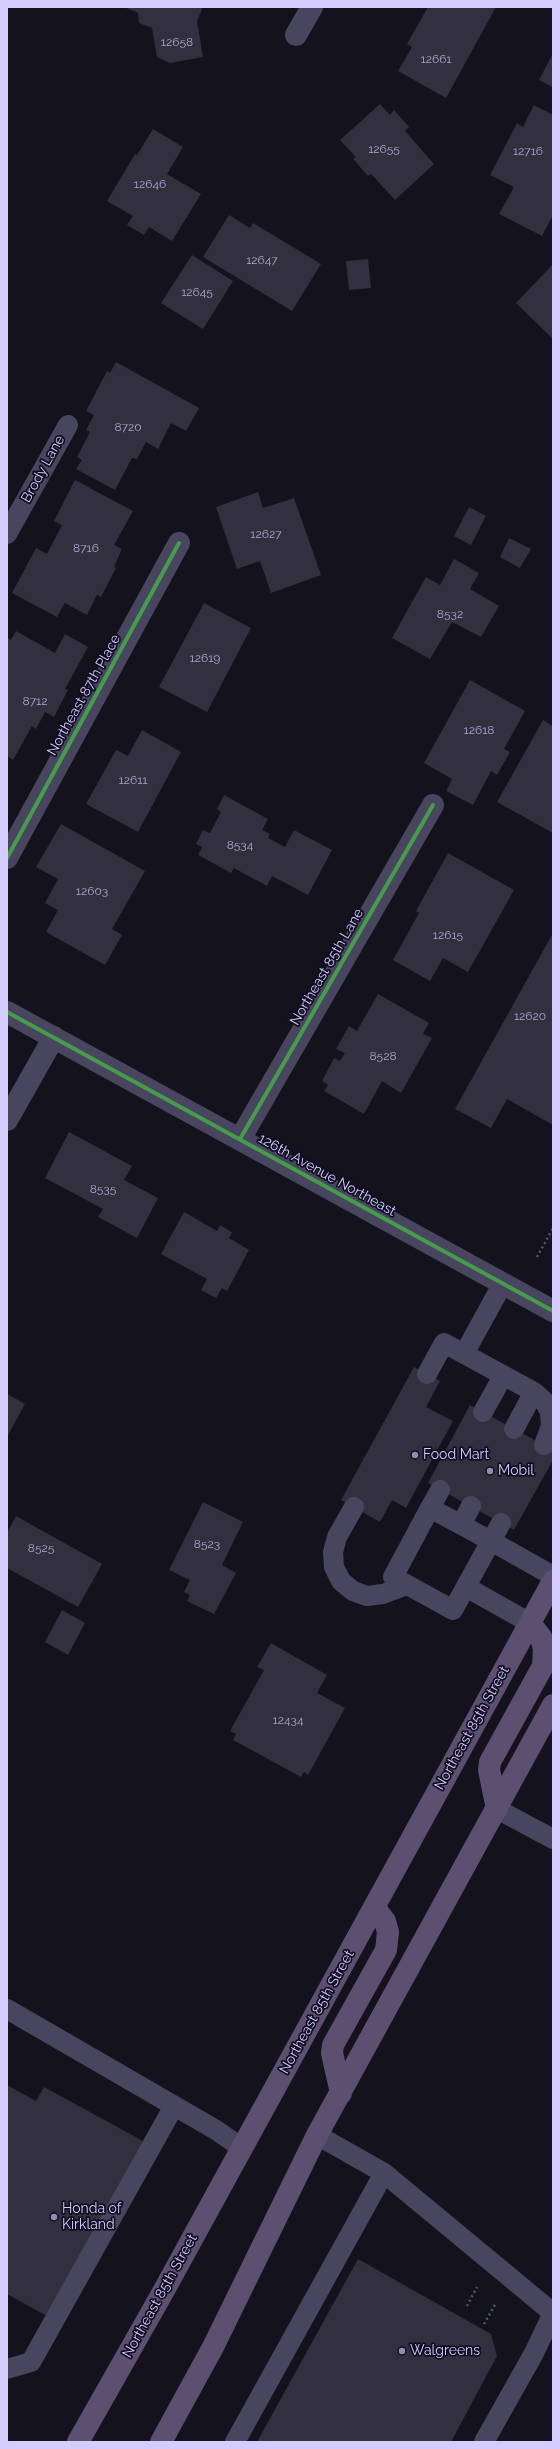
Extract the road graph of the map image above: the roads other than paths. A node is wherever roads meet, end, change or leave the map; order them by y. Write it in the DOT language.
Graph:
graph roads {
  1 [pos="312,7"];
  2 [pos="296,36"];
  3 [pos="68,425"];
  4 [pos="7,534"];
  5 [pos="179,543"];
  6 [pos="433,805"];
  7 [pos="7,858"];
  8 [pos="7,1012"];
  9 [pos="54,1037"];
  10 [pos="7,1120"];
  11 [pos="240,1139"];
  12 [pos="503,1283"];
  13 [pos="553,1311"];
  14 [pos="464,1354"];
  15 [pos="427,1374"];
  16 [pos="504,1376"];
  17 [pos="534,1392"];
  18 [pos="483,1412"];
  19 [pos="514,1429"];
  20 [pos="544,1445"];
  21 [pos="440,1490"];
  22 [pos="471,1506"];
  23 [pos="354,1507"];
  24 [pos="430,1508"];
  25 [pos="501,1523"];
  26 [pos="461,1525"];
  27 [pos="491,1541"];
  28 [pos="553,1576"];
  29 [pos="553,1581"];
  30 [pos="407,1585"];
  31 [pos="466,1587"];
  32 [pos="530,1623"];
  33 [pos="553,1705"];
  34 [pos="497,1809"];
  35 [pos="553,1839"];
  36 [pos="374,1907"];
  37 [pos="7,2009"];
  38 [pos="341,2093"];
  39 [pos="174,2106"];
  40 [pos="317,2135"];
  41 [pos="242,2148"];
  42 [pos="384,2173"];
  43 [pos="553,2313"];
  44 [pos="7,2369"];
  45 [pos="78,2442"];
  46 [pos="161,2442"];
  47 [pos="235,2442"];
  48 [pos="484,2442"];
  1 -- 2 [label="street"];
  3 -- 4 [label="lane, Brody Lane"];
  5 -- 7 [label="street, Northeast 87th Place"];
  6 -- 11 [label="street, Northeast 85th Lane"];
  8 -- 9 [label="street, 126th Avenue Northeast"];
  9 -- 10 [label="street"];
  9 -- 11 [label="street, 126th Avenue Northeast"];
  11 -- 12 [label="street, 126th Avenue Northeast"];
  12 -- 13 [label="street, 126th Avenue Northeast"];
  12 -- 14 [label="lane"];
  14 -- 15 [label="lane"];
  14 -- 16 [label="lane"];
  16 -- 17 [label="lane"];
  16 -- 18 [label="lane"];
  17 -- 19 [label="lane"];
  17 -- 20 [label="lane"];
  21 -- 24 [label="lane"];
  22 -- 26 [label="lane"];
  23 -- 30 [label="lane"];
  24 -- 26 [label="lane"];
  24 -- 30 [label="lane"];
  25 -- 27 [label="lane"];
  26 -- 27 [label="lane"];
  27 -- 28 [label="lane"];
  27 -- 31 [label="lane"];
  29 -- 32 [label="main road, Northeast 85th Street"];
  30 -- 31 [label="lane"];
  31 -- 32 [label="lane"];
  32 -- 34 [label="main road"];
  32 -- 36 [label="main road, Northeast 85th Street"];
  33 -- 34 [label="main road"];
  34 -- 35 [label="lane"];
  34 -- 38 [label="main road"];
  36 -- 38 [label="main road"];
  36 -- 41 [label="main road, Northeast 85th Street"];
  37 -- 39 [label="lane"];
  38 -- 40 [label="main road"];
  39 -- 41 [label="lane"];
  39 -- 44 [label="lane"];
  40 -- 42 [label="lane"];
  40 -- 46 [label="main road"];
  41 -- 45 [label="main road, Northeast 85th Street"];
  42 -- 43 [label="lane"];
  42 -- 47 [label="lane"];
  43 -- 48 [label="lane"];
}
